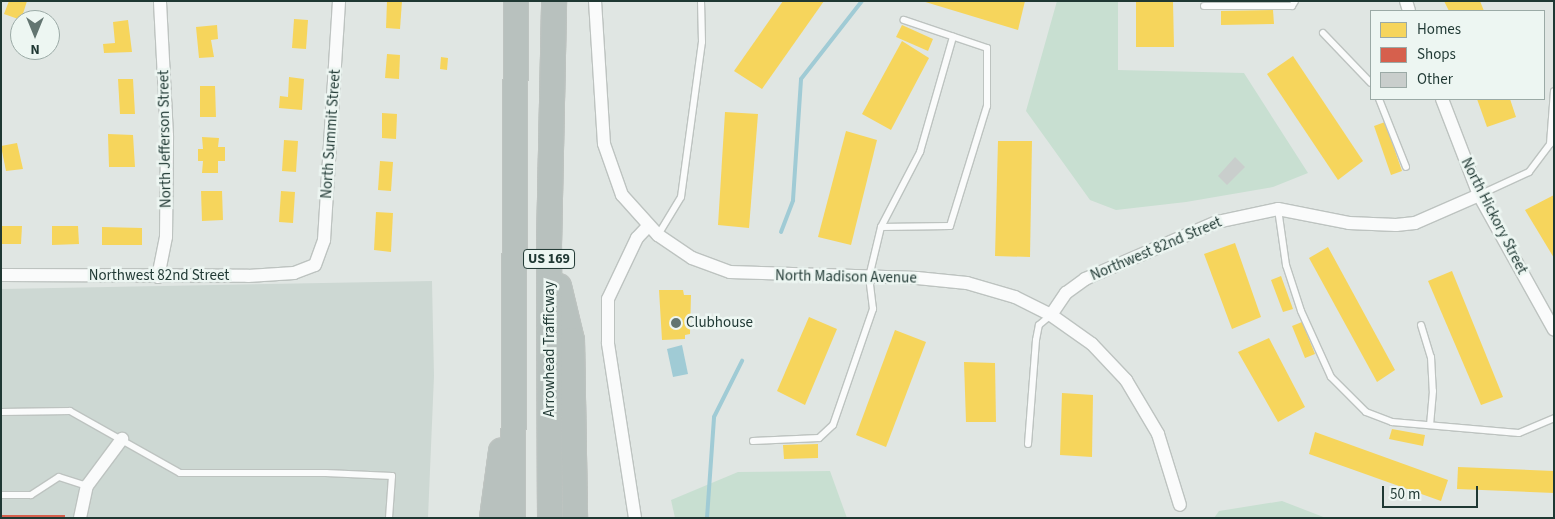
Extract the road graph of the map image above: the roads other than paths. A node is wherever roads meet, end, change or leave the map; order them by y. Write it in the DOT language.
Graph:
graph roads {
  1 [pos="160,1"];
  2 [pos="339,1"];
  3 [pos="516,1"];
  4 [pos="554,1"];
  5 [pos="595,1"];
  6 [pos="701,1"];
  7 [pos="1295,1"];
  8 [pos="1204,6"];
  9 [pos="904,20"];
  10 [pos="1324,33"];
  11 [pos="953,37"];
  12 [pos="1370,82"];
  13 [pos="1554,91"];
  14 [pos="1379,100"];
  15 [pos="1442,100"];
  16 [pos="1406,167"];
  17 [pos="1479,195"];
  18 [pos="1278,209"];
  19 [pos="648,226"];
  20 [pos="881,227"];
  21 [pos="658,236"];
  22 [pos="549,246"];
  23 [pos="315,265"];
  24 [pos="1,275"];
  25 [pos="158,277"];
  26 [pos="869,277"];
  27 [pos="1051,315"];
  28 [pos="1421,325"];
  29 [pos="1554,330"];
  30 [pos="513,360"];
  31 [pos="1,412"];
  32 [pos="1554,418"];
  33 [pos="1430,425"];
  34 [pos="122,439"];
  35 [pos="753,441"];
  36 [pos="1028,444"];
  37 [pos="87,486"];
  38 [pos="1,496"];
  39 [pos="1180,505"];
  40 [pos="80,518"];
  41 [pos="389,518"];
  42 [pos="492,518"];
  43 [pos="513,518"];
  44 [pos="550,518"];
  45 [pos="575,518"];
  46 [pos="636,518"];
  1 -- 25 [label="street, North Jefferson Street"];
  2 -- 23 [label="street, North Summit Street"];
  3 -- 30 [label="highway, US 169"];
  4 -- 22 [label="highway, Arrowhead Trafficway / US 169"];
  5 -- 19 [label="street, North Madison Avenue"];
  6 -- 21 [label="lane"];
  7 -- 8 [label="lane"];
  9 -- 11 [label="lane"];
  10 -- 12 [label="lane"];
  11 -- 20 [label="lane"];
  11 -- 20 [label="lane"];
  13 -- 17 [label="lane"];
  14 -- 16 [label="lane"];
  15 -- 17 [label="street, North Hickory Street"];
  17 -- 18 [label="street, Northwest 82nd Street"];
  17 -- 29 [label="street, North Hickory Street"];
  18 -- 27 [label="street, Northwest 82nd Street"];
  18 -- 33 [label="lane"];
  19 -- 21 [label="street, North Madison Avenue"];
  19 -- 46 [label="street"];
  20 -- 26 [label="lane"];
  21 -- 26 [label="street, North Madison Avenue"];
  22 -- 44 [label="highway, Arrowhead Trafficway / US 169"];
  22 -- 45 [label="highway"];
  23 -- 25 [label="street, Northwest 82nd Street"];
  24 -- 25 [label="street, Northwest 82nd Street"];
  26 -- 27 [label="street, North Madison Avenue"];
  26 -- 35 [label="lane"];
  27 -- 36 [label="lane"];
  27 -- 39 [label="street, North Madison Avenue"];
  28 -- 33 [label="lane"];
  30 -- 42 [label="highway"];
  30 -- 43 [label="highway, US 169"];
  31 -- 34 [label="lane"];
  32 -- 33 [label="lane"];
  34 -- 37 [label="street"];
  34 -- 41 [label="lane"];
  37 -- 38 [label="lane"];
  37 -- 40 [label="street"];
}
